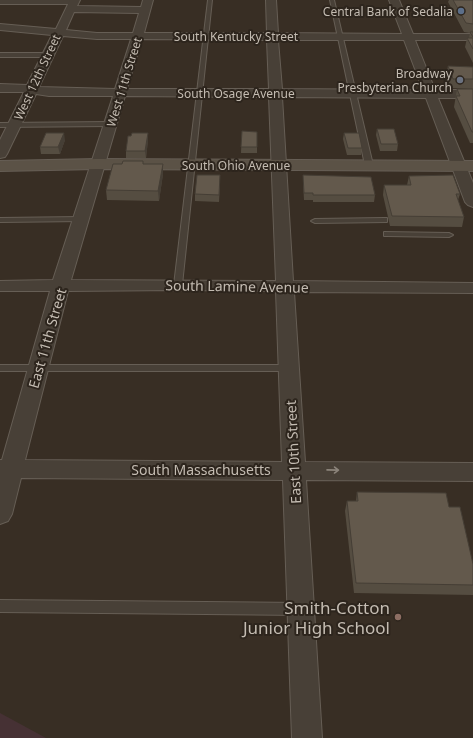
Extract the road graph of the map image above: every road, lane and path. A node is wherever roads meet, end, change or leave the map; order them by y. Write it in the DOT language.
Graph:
graph roads {
  1 [pos="210,0"];
  2 [pos="271,0"];
  3 [pos="332,0"];
  4 [pos="394,0"];
  5 [pos="0,2"];
  6 [pos="73,4"];
  7 [pos="147,5"];
  8 [pos="0,27"];
  9 [pos="58,32"];
  10 [pos="138,35"];
  11 [pos="206,36"];
  12 [pos="274,36"];
  13 [pos="340,37"];
  14 [pos="409,37"];
  15 [pos="473,37"];
  16 [pos="0,55"];
  17 [pos="47,55"];
  18 [pos="0,88"];
  19 [pos="31,90"];
  20 [pos="119,92"];
  21 [pos="200,92"];
  22 [pos="276,93"];
  23 [pos="352,93"];
  24 [pos="431,94"];
  25 [pos="473,94"];
  26 [pos="111,124"];
  27 [pos="0,125"];
  28 [pos="14,125"];
  29 [pos="0,154"];
  30 [pos="97,164"];
  31 [pos="192,165"];
  32 [pos="279,165"];
  33 [pos="0,166"];
  34 [pos="369,166"];
  35 [pos="466,166"];
  36 [pos="470,187"];
  37 [pos="473,202"];
  38 [pos="81,219"];
  39 [pos="0,220"];
  40 [pos="384,220"];
  41 [pos="315,221"];
  42 [pos="387,234"];
  43 [pos="449,235"];
  44 [pos="178,285"];
  45 [pos="0,286"];
  46 [pos="62,286"];
  47 [pos="285,286"];
  48 [pos="473,288"];
  49 [pos="0,368"];
  50 [pos="38,368"];
  51 [pos="289,368"];
  52 [pos="6,469"];
  53 [pos="294,470"];
  54 [pos="473,472"];
  55 [pos="0,514"];
  56 [pos="0,606"];
  57 [pos="300,609"];
  58 [pos="307,738"];
  1 -- 11 [label="lane"];
  2 -- 12 [label="street, East 10th Street"];
  3 -- 13 [label="lane"];
  4 -- 14 [label="street"];
  5 -- 6 [label="lane"];
  6 -- 7 [label="street"];
  6 -- 9 [label="street, West 12th Street"];
  7 -- 10 [label="street, West 11th Street"];
  8 -- 9 [label="street, South Kentucky Street"];
  9 -- 10 [label="street, South Kentucky Street"];
  9 -- 17 [label="street, West 12th Street"];
  10 -- 11 [label="street, South Kentucky Street"];
  10 -- 20 [label="street, West 11th Street"];
  11 -- 12 [label="street, South Kentucky Street"];
  11 -- 21 [label="lane"];
  12 -- 13 [label="street, South Kentucky Street"];
  12 -- 22 [label="street, East 10th Street"];
  13 -- 14 [label="street, South Kentucky Street"];
  13 -- 23 [label="lane"];
  14 -- 15 [label="street, South Kentucky Street"];
  14 -- 24 [label="street"];
  16 -- 17 [label="lane"];
  17 -- 19 [label="street, West 12th Street"];
  18 -- 19 [label="street, South Osage Avenue"];
  19 -- 20 [label="street, South Osage Avenue"];
  19 -- 28 [label="street, West 12th Street"];
  20 -- 21 [label="street, South Osage Avenue"];
  20 -- 26 [label="street, West 11th Street"];
  21 -- 22 [label="street, South Osage Avenue"];
  21 -- 31 [label="lane"];
  22 -- 23 [label="street, South Osage Avenue"];
  22 -- 32 [label="street, East 10th Street"];
  23 -- 24 [label="street, South Osage Avenue"];
  23 -- 34 [label="lane"];
  24 -- 25 [label="street, South Osage Avenue"];
  24 -- 35 [label="street"];
  26 -- 28 [label="lane"];
  26 -- 30 [label="street, West 11th Street"];
  27 -- 28 [label="lane"];
  28 -- 29 [label="street, West 12th Street"];
  30 -- 31 [label="main road, South Ohio Avenue"];
  30 -- 33 [label="main road, South Ohio Avenue"];
  30 -- 38 [label="street, East 11th Street"];
  31 -- 32 [label="main road, South Ohio Avenue"];
  31 -- 44 [label="lane"];
  32 -- 34 [label="main road, South Ohio Avenue"];
  32 -- 47 [label="street, East 10th Street"];
  34 -- 35 [label="main road, South Ohio Avenue"];
  35 -- 36 [label="street"];
  36 -- 37 [label="street"];
  38 -- 39 [label="lane"];
  38 -- 46 [label="street, East 11th Street"];
  40 -- 41 [label="lane"];
  42 -- 43 [label="lane"];
  44 -- 46 [label="street, South Lamine Avenue"];
  44 -- 47 [label="street, South Lamine Avenue"];
  45 -- 46 [label="street, South Lamine Avenue"];
  46 -- 50 [label="street, East 11th Street"];
  47 -- 48 [label="street, South Lamine Avenue"];
  47 -- 51 [label="street, East 10th Street"];
  49 -- 50 [label="lane"];
  50 -- 51 [label="lane"];
  50 -- 52 [label="street, East 11th Street"];
  51 -- 53 [label="street, East 10th Street"];
  52 -- 53 [label="street, South Massachusetts"];
  52 -- 55 [label="street, East 11th Street"];
  53 -- 54 [label="street, South Massachusetts, one-way"];
  53 -- 57 [label="street, East 10th Street"];
  56 -- 57 [label="lane"];
  57 -- 58 [label="street, East 10th Street"];
}
